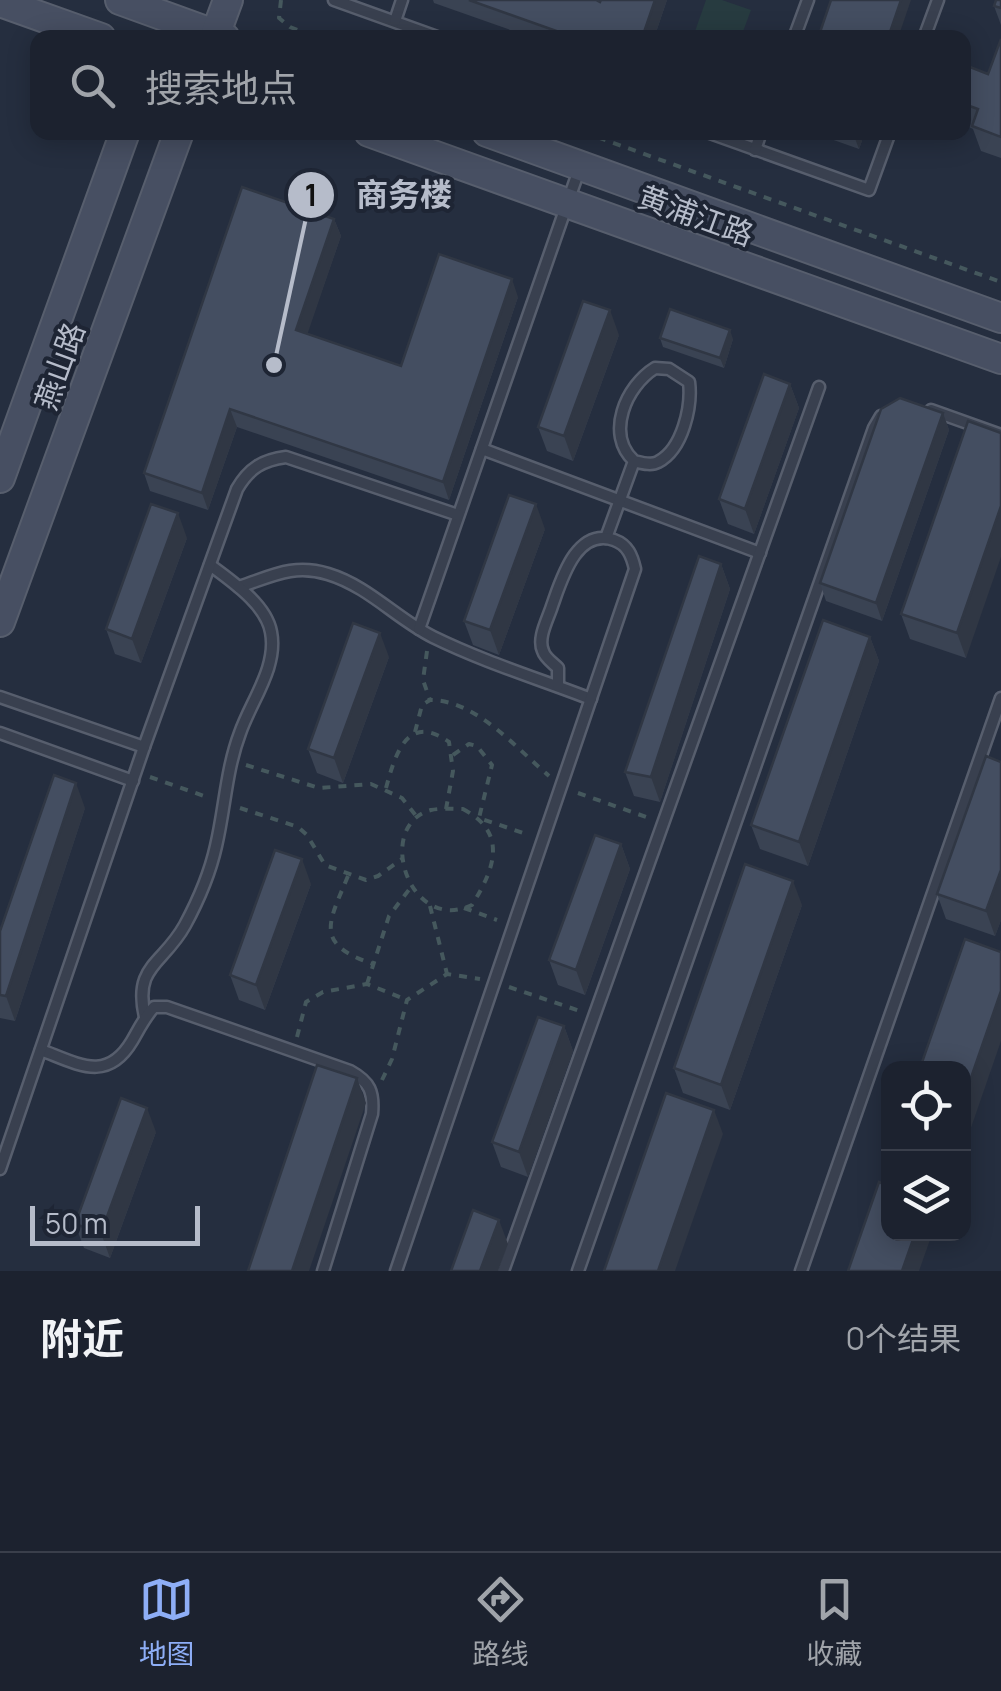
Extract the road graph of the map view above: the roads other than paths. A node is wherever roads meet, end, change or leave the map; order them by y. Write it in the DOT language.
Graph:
graph roads {
  1 [pos="228,0"];
  2 [pos="334,0"];
  3 [pos="402,0"];
  4 [pos="808,0"];
  5 [pos="938,0"];
  6 [pos="0,2"];
  7 [pos="131,2"];
  8 [pos="394,21"];
  9 [pos="162,27"];
  10 [pos="79,30"];
  11 [pos="220,30"];
  12 [pos="418,30"];
  13 [pos="797,30"];
  14 [pos="927,30"];
  15 [pos="122,140"];
  16 [pos="176,140"];
  17 [pos="392,140"];
  18 [pos="515,140"];
  19 [pos="728,140"];
  20 [pos="758,140"];
  21 [pos="887,140"];
  22 [pos="755,150"];
  23 [pos="580,166"];
  24 [pos="567,203"];
  25 [pos="1001,318"];
  26 [pos="1001,359"];
  27 [pos="818,387"];
  28 [pos="887,407"];
  29 [pos="927,409"];
  30 [pos="1001,435"];
  31 [pos="482,449"];
  32 [pos="634,461"];
  33 [pos="0,478"];
  34 [pos="620,500"];
  35 [pos="458,515"];
  36 [pos="606,538"];
  37 [pos="760,553"];
  38 [pos="210,565"];
  39 [pos="239,587"];
  40 [pos="0,622"];
  41 [pos="419,629"];
  42 [pos="558,686"];
  43 [pos="0,697"];
  44 [pos="1001,698"];
  45 [pos="591,699"];
  46 [pos="0,734"];
  47 [pos="144,747"];
  48 [pos="135,777"];
  49 [pos="144,1018"];
  50 [pos="41,1050"];
  51 [pos="0,1169"];
  52 [pos="323,1271"];
  53 [pos="396,1271"];
  54 [pos="503,1271"];
  55 [pos="578,1271"];
  56 [pos="801,1271"];
  1 -- 11 [label="street"];
  2 -- 8 [label="lane"];
  3 -- 8 [label="lane"];
  4 -- 13 [label="lane"];
  5 -- 14 [label="lane"];
  6 -- 10 [label="street"];
  7 -- 9 [label="street"];
  8 -- 12 [label="lane"];
  15 -- 33 [label="street, 燕山路"];
  16 -- 40 [label="street, 燕山路"];
  17 -- 24 [label="street, 黄浦江路"];
  18 -- 23 [label="street, 黄浦江路"];
  19 -- 22 [label="lane"];
  20 -- 22 [label="lane"];
  21 -- 22 [label="lane"];
  23 -- 24 [label="lane"];
  23 -- 25 [label="street, 黄浦江路"];
  24 -- 26 [label="street, 黄浦江路"];
  24 -- 31 [label="lane"];
  27 -- 37 [label="lane"];
  28 -- 55 [label="lane"];
  29 -- 30 [label="lane"];
  31 -- 34 [label="lane"];
  31 -- 35 [label="lane"];
  32 -- 32 [label="lane"];
  32 -- 34 [label="lane"];
  34 -- 36 [label="lane"];
  34 -- 37 [label="lane"];
  35 -- 38 [label="lane"];
  35 -- 41 [label="lane"];
  36 -- 42 [label="lane"];
  36 -- 45 [label="lane"];
  37 -- 54 [label="lane"];
  38 -- 39 [label="lane"];
  38 -- 47 [label="lane"];
  39 -- 41 [label="lane"];
  39 -- 49 [label="lane"];
  41 -- 42 [label="lane"];
  42 -- 45 [label="lane"];
  43 -- 47 [label="lane"];
  44 -- 56 [label="lane"];
  45 -- 53 [label="lane"];
  46 -- 48 [label="lane"];
  47 -- 48 [label="lane"];
  48 -- 50 [label="lane"];
  49 -- 50 [label="lane"];
  49 -- 52 [label="lane"];
  50 -- 51 [label="lane"];
}
